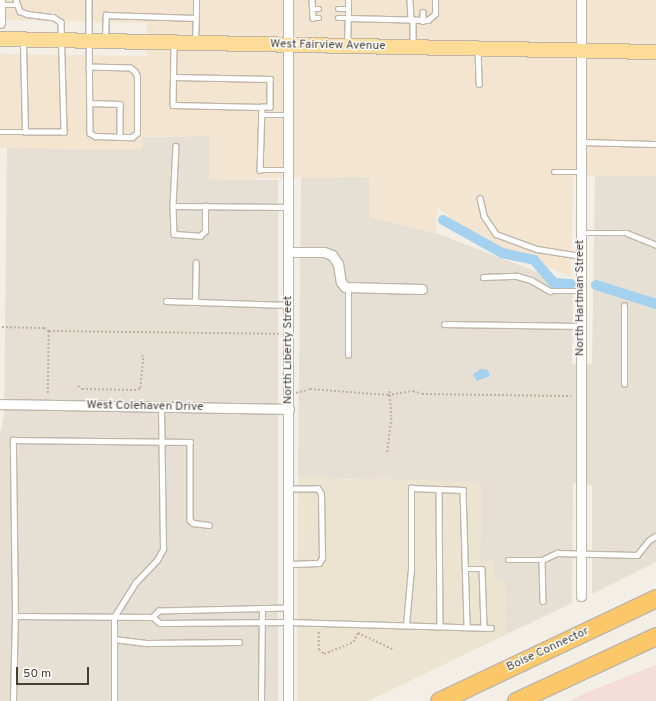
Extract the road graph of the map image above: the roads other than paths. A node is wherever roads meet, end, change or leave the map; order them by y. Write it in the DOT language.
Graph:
graph roads {
  1 [pos="0,0"];
  2 [pos="89,0"];
  3 [pos="196,0"];
  4 [pos="288,0"];
  5 [pos="312,0"];
  6 [pos="348,0"];
  7 [pos="410,0"];
  8 [pos="435,0"];
  9 [pos="582,0"];
  10 [pos="16,3"];
  11 [pos="0,5"];
  12 [pos="312,9"];
  13 [pos="319,9"];
  14 [pos="338,9"];
  15 [pos="348,9"];
  16 [pos="423,12"];
  17 [pos="196,18"];
  18 [pos="319,18"];
  19 [pos="338,18"];
  20 [pos="348,18"];
  21 [pos="412,20"];
  22 [pos="423,21"];
  23 [pos="0,23"];
  24 [pos="0,39"];
  25 [pos="23,39"];
  26 [pos="61,40"];
  27 [pos="89,40"];
  28 [pos="105,40"];
  29 [pos="174,42"];
  30 [pos="195,43"];
  31 [pos="288,45"];
  32 [pos="346,46"];
  33 [pos="413,47"];
  34 [pos="478,49"];
  35 [pos="581,51"];
  36 [pos="656,52"];
  37 [pos="90,67"];
  38 [pos="174,77"];
  39 [pos="479,84"];
  40 [pos="90,103"];
  41 [pos="262,107"];
  42 [pos="261,115"];
  43 [pos="290,115"];
  44 [pos="0,132"];
  45 [pos="25,132"];
  46 [pos="120,137"];
  47 [pos="581,142"];
  48 [pos="655,144"];
  49 [pos="176,146"];
  50 [pos="290,170"];
  51 [pos="554,172"];
  52 [pos="581,172"];
  53 [pos="480,198"];
  54 [pos="173,206"];
  55 [pos="205,206"];
  56 [pos="290,207"];
  57 [pos="581,233"];
  58 [pos="656,245"];
  59 [pos="290,252"];
  60 [pos="581,256"];
  61 [pos="196,263"];
  62 [pos="483,277"];
  63 [pos="348,288"];
  64 [pos="422,289"];
  65 [pos="581,291"];
  66 [pos="166,302"];
  67 [pos="195,302"];
  68 [pos="289,305"];
  69 [pos="624,306"];
  70 [pos="444,324"];
  71 [pos="581,326"];
  72 [pos="348,355"];
  73 [pos="624,384"];
  74 [pos="0,404"];
  75 [pos="161,407"];
  76 [pos="289,409"];
  77 [pos="161,442"];
  78 [pos="289,489"];
  79 [pos="439,489"];
  80 [pos="209,525"];
  81 [pos="656,536"];
  82 [pos="581,553"];
  83 [pos="508,560"];
  84 [pos="542,560"];
  85 [pos="289,564"];
  86 [pos="465,569"];
  87 [pos="581,596"];
  88 [pos="656,598"];
  89 [pos="543,601"];
  90 [pos="288,608"];
  91 [pos="262,609"];
  92 [pos="15,616"];
  93 [pos="114,617"];
  94 [pos="153,617"];
  95 [pos="288,622"];
  96 [pos="261,623"];
  97 [pos="406,625"];
  98 [pos="440,626"];
  99 [pos="467,627"];
  100 [pos="484,628"];
  101 [pos="491,628"];
  102 [pos="656,636"];
  103 [pos="114,639"];
  104 [pos="238,642"];
  105 [pos="13,701"];
  106 [pos="114,701"];
  107 [pos="261,701"];
  108 [pos="288,701"];
  109 [pos="439,701"];
  110 [pos="516,701"];
  1 -- 11 [label="street"];
  2 -- 27 [label="lane"];
  3 -- 17 [label="lane"];
  4 -- 31 [label="street, North Liberty Street"];
  5 -- 12 [label="lane"];
  6 -- 15 [label="lane"];
  7 -- 21 [label="lane"];
  8 -- 22 [label="lane"];
  9 -- 35 [label="street, North Hartman Street"];
  10 -- 11 [label="lane"];
  10 -- 26 [label="lane"];
  11 -- 23 [label="street"];
  12 -- 13 [label="lane"];
  12 -- 18 [label="lane"];
  14 -- 15 [label="lane"];
  15 -- 20 [label="lane"];
  16 -- 22 [label="lane"];
  17 -- 28 [label="lane"];
  17 -- 30 [label="lane"];
  19 -- 20 [label="lane"];
  20 -- 21 [label="lane"];
  20 -- 32 [label="lane"];
  21 -- 22 [label="lane"];
  21 -- 33 [label="lane"];
  24 -- 25 [label="main road, West Fairview Avenue"];
  25 -- 26 [label="main road, West Fairview Avenue"];
  25 -- 45 [label="lane"];
  26 -- 27 [label="main road, West Fairview Avenue"];
  26 -- 45 [label="lane"];
  27 -- 28 [label="main road, West Fairview Avenue"];
  27 -- 37 [label="lane"];
  28 -- 29 [label="main road, West Fairview Avenue"];
  29 -- 30 [label="main road, West Fairview Avenue"];
  29 -- 38 [label="lane"];
  30 -- 31 [label="main road, West Fairview Avenue"];
  31 -- 32 [label="main road, West Fairview Avenue"];
  31 -- 43 [label="street, North Liberty Street"];
  32 -- 33 [label="main road, West Fairview Avenue"];
  33 -- 34 [label="main road, West Fairview Avenue"];
  34 -- 35 [label="main road, West Fairview Avenue"];
  34 -- 39 [label="lane"];
  35 -- 36 [label="main road, West Fairview Avenue"];
  35 -- 47 [label="street, North Hartman Street"];
  37 -- 40 [label="lane"];
  37 -- 46 [label="lane"];
  38 -- 41 [label="lane"];
  38 -- 41 [label="lane"];
  40 -- 46 [label="lane"];
  40 -- 46 [label="lane"];
  41 -- 42 [label="lane"];
  42 -- 43 [label="lane"];
  42 -- 50 [label="lane"];
  43 -- 50 [label="street, North Liberty Street"];
  44 -- 45 [label="lane"];
  47 -- 48 [label="lane"];
  47 -- 52 [label="street, North Hartman Street"];
  49 -- 54 [label="lane"];
  50 -- 56 [label="street, North Liberty Street"];
  51 -- 52 [label="lane"];
  52 -- 57 [label="street, North Hartman Street"];
  53 -- 60 [label="lane"];
  54 -- 55 [label="lane"];
  54 -- 55 [label="lane"];
  55 -- 56 [label="lane"];
  56 -- 59 [label="street, North Liberty Street"];
  57 -- 58 [label="lane"];
  57 -- 60 [label="street, North Hartman Street"];
  59 -- 63 [label="street"];
  59 -- 68 [label="street, North Liberty Street"];
  60 -- 65 [label="street, North Hartman Street"];
  61 -- 67 [label="lane"];
  62 -- 65 [label="lane"];
  63 -- 64 [label="street"];
  63 -- 72 [label="lane"];
  65 -- 71 [label="street, North Hartman Street"];
  66 -- 67 [label="lane"];
  67 -- 68 [label="lane"];
  68 -- 76 [label="street, North Liberty Street"];
  69 -- 73 [label="lane"];
  70 -- 71 [label="lane"];
  71 -- 82 [label="street, North Hartman Street"];
  74 -- 75 [label="street, West Colehaven Drive"];
  75 -- 76 [label="street, West Colehaven Drive"];
  75 -- 77 [label="lane"];
  76 -- 78 [label="street, North Liberty Street"];
  77 -- 80 [label="lane"];
  77 -- 92 [label="lane"];
  77 -- 93 [label="lane"];
  78 -- 85 [label="street, North Liberty Street"];
  78 -- 85 [label="lane"];
  79 -- 86 [label="lane"];
  79 -- 97 [label="lane"];
  79 -- 98 [label="lane"];
  81 -- 82 [label="lane"];
  82 -- 84 [label="lane"];
  82 -- 87 [label="street, North Hartman Street"];
  83 -- 84 [label="lane"];
  84 -- 89 [label="lane"];
  85 -- 90 [label="street, North Liberty Street"];
  86 -- 99 [label="lane"];
  86 -- 100 [label="lane"];
  88 -- 109 [label="highway, Boise Connector"];
  90 -- 91 [label="lane"];
  90 -- 95 [label="street, North Liberty Street"];
  91 -- 94 [label="lane"];
  91 -- 96 [label="lane"];
  92 -- 93 [label="lane"];
  92 -- 105 [label="lane"];
  93 -- 94 [label="lane"];
  93 -- 103 [label="lane"];
  94 -- 96 [label="lane"];
  95 -- 96 [label="lane"];
  95 -- 97 [label="lane"];
  95 -- 108 [label="street, North Liberty Street"];
  96 -- 107 [label="lane"];
  97 -- 98 [label="lane"];
  98 -- 99 [label="lane"];
  99 -- 100 [label="lane"];
  100 -- 101 [label="lane"];
  102 -- 110 [label="highway"];
  103 -- 104 [label="lane"];
  103 -- 106 [label="lane"];
}
